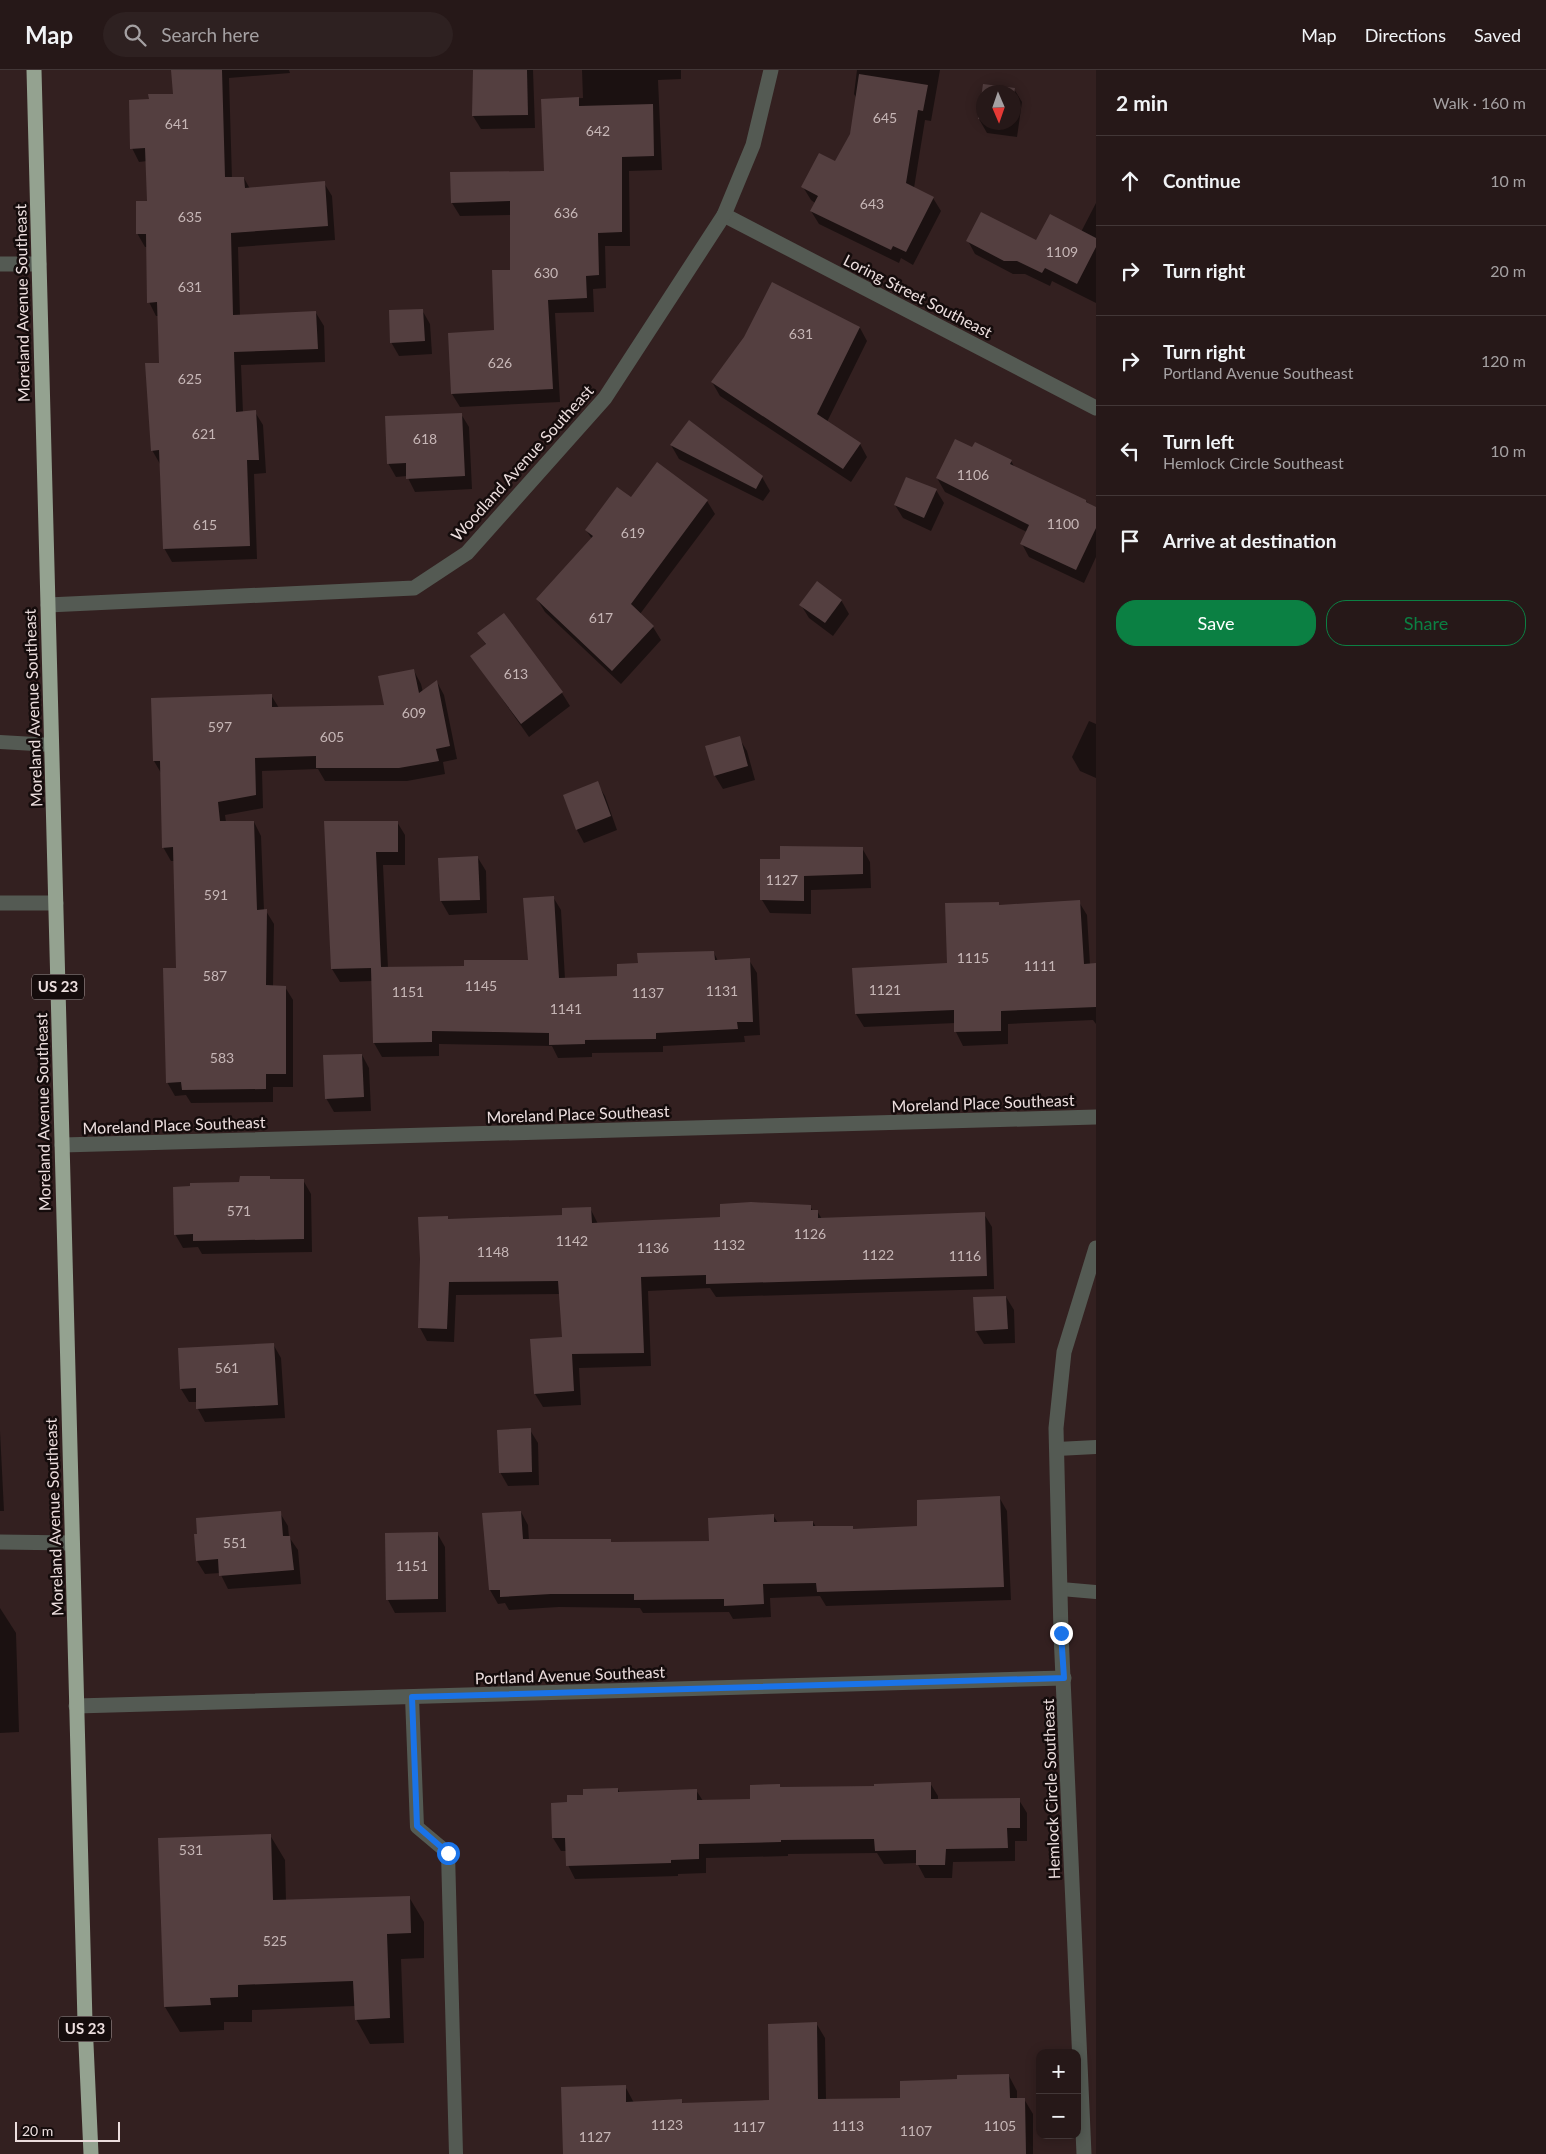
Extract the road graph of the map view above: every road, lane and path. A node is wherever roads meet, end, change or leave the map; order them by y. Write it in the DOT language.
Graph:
graph roads {
  1 [pos="34,70"];
  2 [pos="771,70"];
  3 [pos="724,215"];
  4 [pos="0,264"];
  5 [pos="39,264"];
  6 [pos="1096,408"];
  7 [pos="48,605"];
  8 [pos="0,742"];
  9 [pos="52,745"];
  10 [pos="0,903"];
  11 [pos="56,903"];
  12 [pos="1096,1117"];
  13 [pos="62,1145"];
  14 [pos="1096,1248"];
  15 [pos="1096,1447"];
  16 [pos="1057,1449"];
  17 [pos="0,1542"];
  18 [pos="72,1542"];
  19 [pos="1061,1589"];
  20 [pos="1096,1592"];
  21 [pos="1064,1678"];
  22 [pos="412,1697"];
  23 [pos="76,1706"];
  24 [pos="91,2154"];
  25 [pos="456,2154"];
  26 [pos="1084,2154"];
  1 -- 5 [label="highway, Moreland Avenue Southeast / US 23"];
  2 -- 3 [label="street, Woodland Avenue Southeast"];
  3 -- 6 [label="street, Loring Street Southeast"];
  3 -- 7 [label="street, Woodland Avenue Southeast"];
  4 -- 5 [label="street"];
  5 -- 7 [label="highway, Moreland Avenue Southeast / US 23"];
  7 -- 9 [label="highway, Moreland Avenue Southeast / US 23"];
  8 -- 9 [label="lane"];
  9 -- 11 [label="highway, Moreland Avenue Southeast / US 23"];
  10 -- 11 [label="street"];
  11 -- 13 [label="highway, Moreland Avenue Southeast / US 23"];
  12 -- 13 [label="street, Moreland Place Southeast"];
  13 -- 18 [label="highway, Moreland Avenue Southeast / US 23"];
  14 -- 16 [label="street, Hemlock Circle Southeast"];
  15 -- 16 [label="lane"];
  16 -- 19 [label="street, Hemlock Circle Southeast"];
  17 -- 18 [label="street"];
  18 -- 23 [label="highway, Moreland Avenue Southeast / US 23"];
  19 -- 20 [label="lane"];
  19 -- 21 [label="street, Hemlock Circle Southeast"];
  21 -- 22 [label="street, Portland Avenue Southeast"];
  21 -- 26 [label="street, Hemlock Circle Southeast"];
  22 -- 23 [label="street, Portland Avenue Southeast"];
  22 -- 25 [label="lane"];
  23 -- 24 [label="highway, Moreland Avenue Southeast / US 23"];
}
